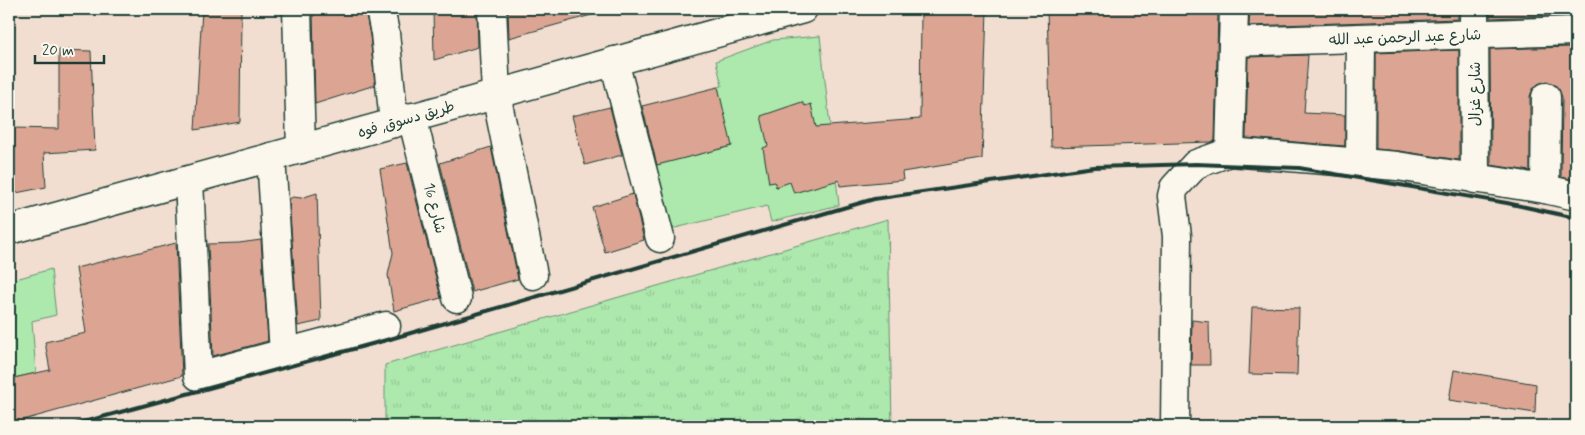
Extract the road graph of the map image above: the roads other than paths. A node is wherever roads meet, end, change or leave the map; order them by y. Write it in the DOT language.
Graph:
graph roads {
  1 [pos="297,9"];
  2 [pos="380,9"];
  3 [pos="492,9"];
  4 [pos="803,9"];
  5 [pos="1234,9"];
  6 [pos="1474,22"];
  7 [pos="1576,31"];
  8 [pos="1361,38"];
  9 [pos="1233,42"];
  10 [pos="614,61"];
  11 [pos="496,94"];
  12 [pos="1546,97"];
  13 [pos="403,120"];
  14 [pos="301,149"];
  15 [pos="1230,152"];
  16 [pos="271,157"];
  17 [pos="1360,163"];
  18 [pos="1475,178"];
  19 [pos="189,180"];
  20 [pos="1545,188"];
  21 [pos="1576,196"];
  22 [pos="9,230"];
  23 [pos="660,238"];
  24 [pos="533,276"];
  25 [pos="457,298"];
  26 [pos="386,326"];
  27 [pos="284,353"];
  28 [pos="1175,426"];
  1 -- 14 [label="street"];
  2 -- 13 [label="street, شارع 16"];
  3 -- 11 [label="street"];
  4 -- 10 [label="street, طريق دسوق, فوه"];
  5 -- 9 [label="street"];
  6 -- 7 [label="street, شارع عبد الرحمن عبد الله"];
  6 -- 8 [label="street, شارع عبد الرحمن عبد الله"];
  6 -- 18 [label="street, شارع غزال"];
  8 -- 9 [label="street, شارع عبد الرحمن عبد الله"];
  8 -- 17 [label="street"];
  9 -- 15 [label="street"];
  10 -- 11 [label="street, طريق دسوق, فوه"];
  10 -- 23 [label="street"];
  11 -- 13 [label="street, طريق دسوق, فوه"];
  11 -- 24 [label="street"];
  12 -- 20 [label="street"];
  13 -- 14 [label="street, طريق دسوق, فوه"];
  13 -- 25 [label="street, شارع 16"];
  14 -- 16 [label="street, طريق دسوق, فوه"];
  15 -- 17 [label="street"];
  15 -- 28 [label="street"];
  16 -- 19 [label="street, طريق دسوق, فوه"];
  16 -- 27 [label="street"];
  17 -- 18 [label="street"];
  18 -- 20 [label="street"];
  19 -- 22 [label="street, طريق دسوق, فوه"];
  19 -- 27 [label="street"];
  20 -- 21 [label="street"];
  26 -- 27 [label="street"];
}
